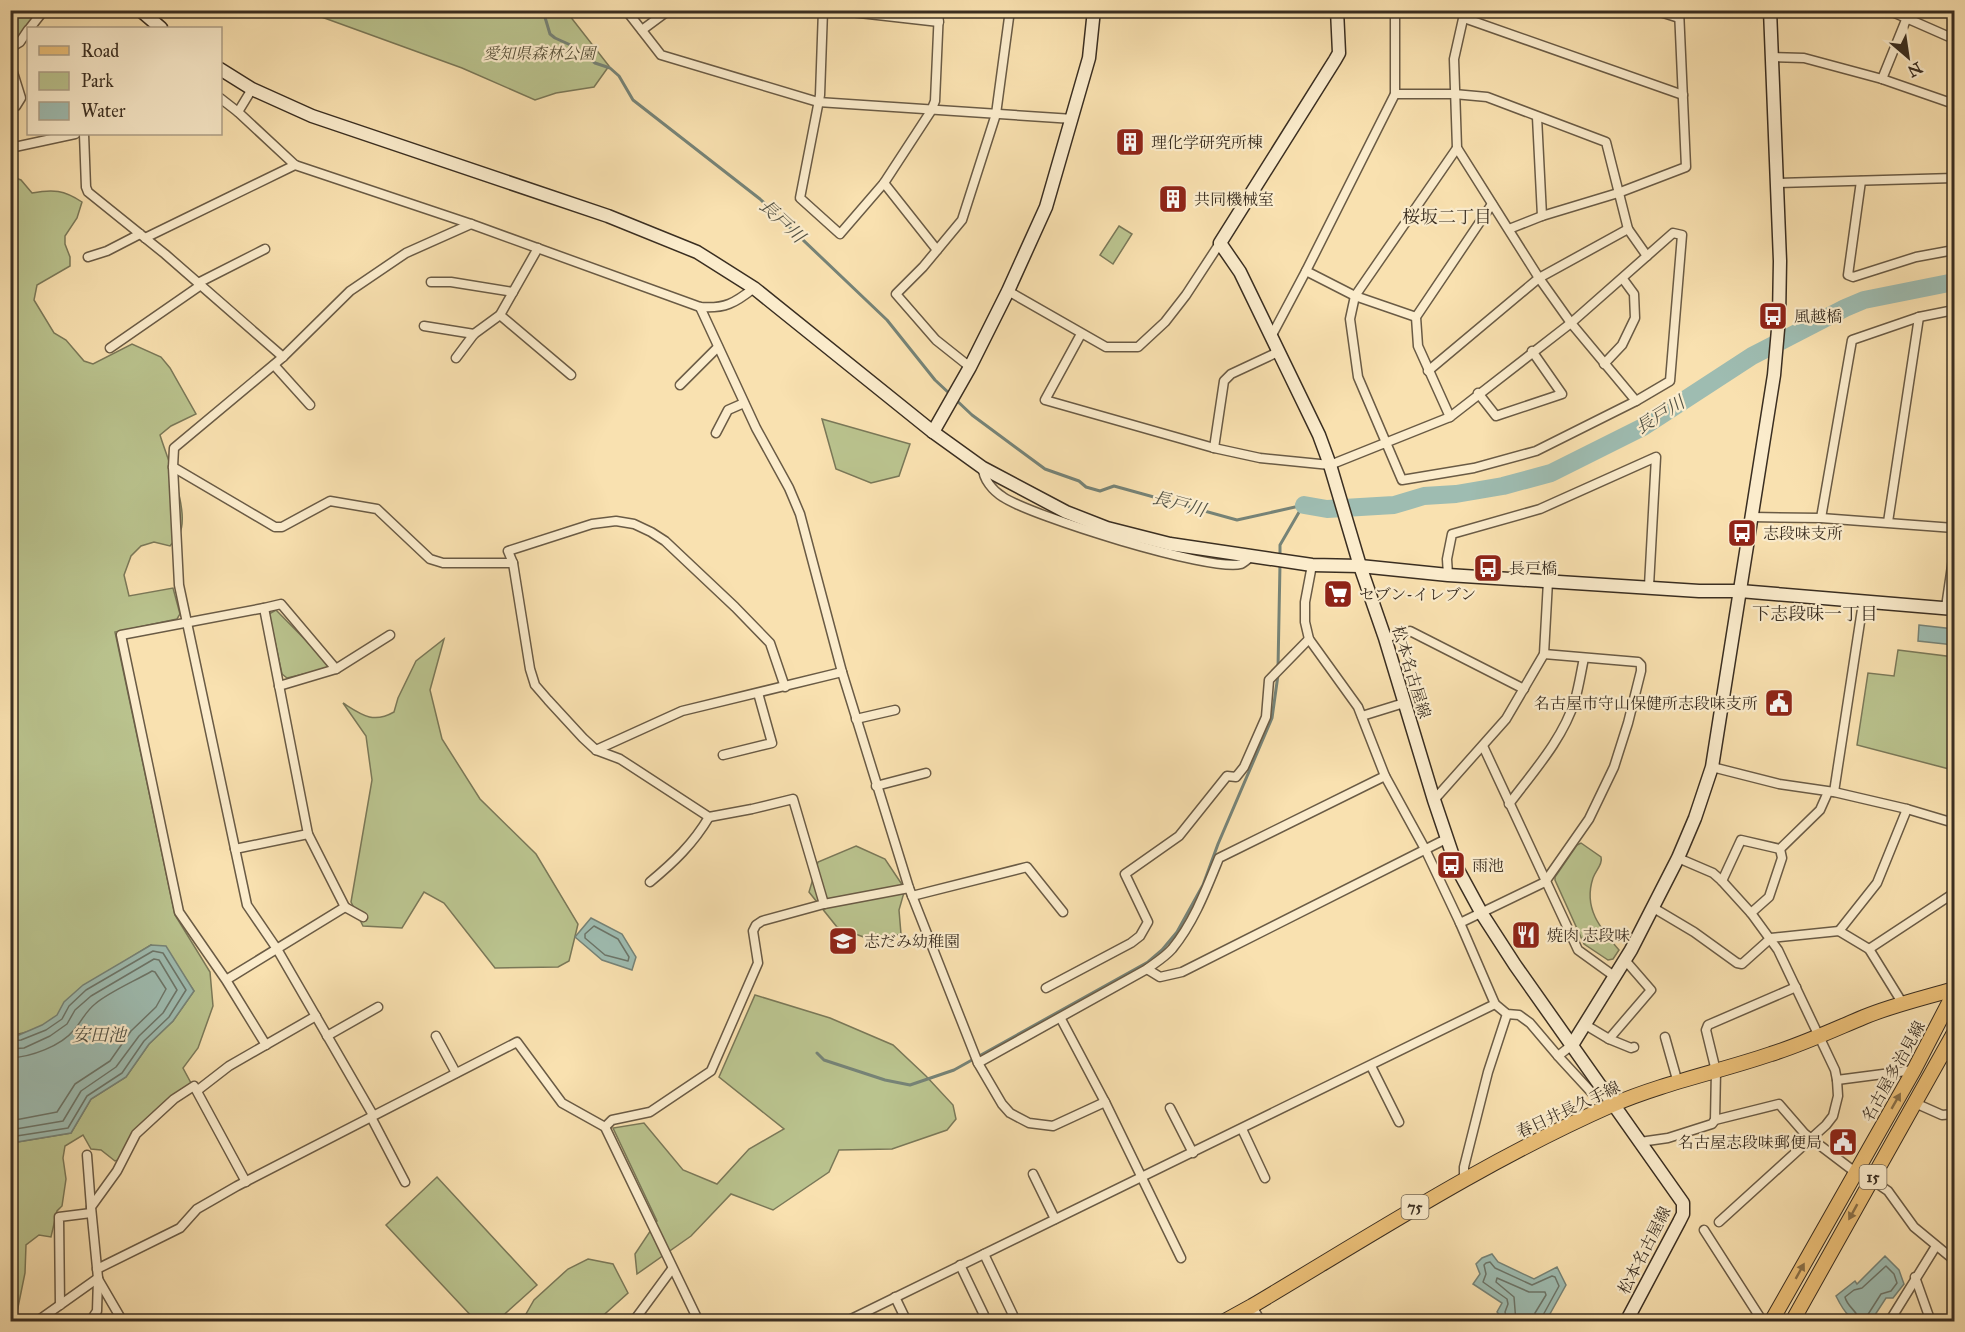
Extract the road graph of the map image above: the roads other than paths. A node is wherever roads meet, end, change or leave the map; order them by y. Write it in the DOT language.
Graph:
graph roads {
  1 [pos="44,10"];
  2 [pos="140,10"];
  3 [pos="626,10"];
  4 [pos="669,10"];
  5 [pos="823,10"];
  6 [pos="833,10"];
  7 [pos="939,10"];
  8 [pos="1010,10"];
  9 [pos="1094,10"];
  10 [pos="1337,10"];
  11 [pos="1395,10"];
  12 [pos="1654,10"];
  13 [pos="1770,10"];
  14 [pos="1888,10"];
  15 [pos="1464,14"];
  16 [pos="1679,14"];
  17 [pos="1908,14"];
  18 [pos="939,22"];
  19 [pos="31,27"];
  20 [pos="160,27"];
  21 [pos="642,30"];
  22 [pos="27,32"];
  23 [pos="1954,39"];
  24 [pos="10,48"];
  25 [pos="1772,57"];
  26 [pos="10,63"];
  27 [pos="222,70"];
  28 [pos="1882,79"];
  29 [pos="252,88"];
  30 [pos="1395,94"];
  31 [pos="1454,94"];
  32 [pos="1683,95"];
  33 [pos="222,100"];
  34 [pos="818,102"];
  35 [pos="1954,104"];
  36 [pos="10,108"];
  37 [pos="931,111"];
  38 [pos="238,112"];
  39 [pos="996,114"];
  40 [pos="1537,117"];
  41 [pos="1073,119"];
  42 [pos="70,135"];
  43 [pos="84,135"];
  44 [pos="10,147"];
  45 [pos="1457,148"];
  46 [pos="295,165"];
  47 [pos="1954,178"];
  48 [pos="1861,181"];
  49 [pos="884,183"];
  50 [pos="1778,183"];
  51 [pos="1618,193"];
  52 [pos="1492,204"];
  53 [pos="1542,216"];
  54 [pos="471,224"];
  55 [pos="1628,229"];
  56 [pos="1509,230"];
  57 [pos="142,236"];
  58 [pos="1220,243"];
  59 [pos="538,248"];
  60 [pos="265,249"];
  61 [pos="937,250"];
  62 [pos="1954,250"];
  63 [pos="1647,255"];
  64 [pos="88,257"];
  65 [pos="1306,271"];
  66 [pos="1539,278"];
  67 [pos="1623,279"];
  68 [pos="432,282"];
  69 [pos="200,284"];
  70 [pos="754,288"];
  71 [pos="1008,291"];
  72 [pos="513,292"];
  73 [pos="1356,296"];
  74 [pos="700,307"];
  75 [pos="1954,310"];
  76 [pos="500,315"];
  77 [pos="1416,317"];
  78 [pos="1919,317"];
  79 [pos="1571,323"];
  80 [pos="424,326"];
  81 [pos="1081,333"];
  82 [pos="474,334"];
  83 [pos="1271,337"];
  84 [pos="718,347"];
  85 [pos="110,348"];
  86 [pos="1532,351"];
  87 [pos="1278,352"];
  88 [pos="283,357"];
  89 [pos="456,358"];
  90 [pos="274,364"];
  91 [pos="1604,364"];
  92 [pos="970,367"];
  93 [pos="1428,371"];
  94 [pos="571,375"];
  95 [pos="680,385"];
  96 [pos="1478,393"];
  97 [pos="1636,401"];
  98 [pos="744,403"];
  99 [pos="310,405"];
  100 [pos="1450,417"];
  101 [pos="933,432"];
  102 [pos="716,433"];
  103 [pos="1386,442"];
  104 [pos="1214,447"];
  105 [pos="1330,465"];
  106 [pos="173,468"];
  107 [pos="1752,518"];
  108 [pos="1821,518"];
  109 [pos="1888,522"];
  110 [pos="1954,528"];
  111 [pos="1954,552"];
  112 [pos="513,563"];
  113 [pos="1312,565"];
  114 [pos="1360,566"];
  115 [pos="1448,575"];
  116 [pos="1548,581"];
  117 [pos="1649,586"];
  118 [pos="1740,591"];
  119 [pos="264,608"];
  120 [pos="1951,608"];
  121 [pos="1862,609"];
  122 [pos="186,623"];
  123 [pos="390,635"];
  124 [pos="1385,638"];
  125 [pos="1310,639"];
  126 [pos="1544,654"];
  127 [pos="1584,658"];
  128 [pos="336,669"];
  129 [pos="842,672"];
  130 [pos="279,686"];
  131 [pos="785,687"];
  132 [pos="1524,689"];
  133 [pos="758,693"];
  134 [pos="1404,703"];
  135 [pos="896,710"];
  136 [pos="1362,716"];
  137 [pos="856,719"];
  138 [pos="1483,746"];
  139 [pos="597,750"];
  140 [pos="723,755"];
  141 [pos="1712,767"];
  142 [pos="926,773"];
  143 [pos="1385,776"];
  144 [pos="876,786"];
  145 [pos="1831,792"];
  146 [pos="1434,800"];
  147 [pos="1509,804"];
  148 [pos="1907,809"];
  149 [pos="709,817"];
  150 [pos="1954,823"];
  151 [pos="308,834"];
  152 [pos="1446,839"];
  153 [pos="235,849"];
  154 [pos="1425,849"];
  155 [pos="1780,849"];
  156 [pos="1678,858"];
  157 [pos="1722,881"];
  158 [pos="650,882"];
  159 [pos="1545,882"];
  160 [pos="911,892"];
  161 [pos="1954,894"];
  162 [pos="824,904"];
  163 [pos="345,907"];
  164 [pos="1652,907"];
  165 [pos="1063,912"];
  166 [pos="1751,913"];
  167 [pos="1482,914"];
  168 [pos="363,917"];
  169 [pos="1460,923"];
  170 [pos="1839,931"];
  171 [pos="1771,938"];
  172 [pos="277,949"];
  173 [pos="1869,949"];
  174 [pos="1625,960"];
  175 [pos="1146,969"];
  176 [pos="1614,976"];
  177 [pos="226,980"];
  178 [pos="1796,987"];
  179 [pos="1046,988"];
  180 [pos="1954,991"];
  181 [pos="1495,1004"];
  182 [pos="1903,1005"];
  183 [pos="378,1007"];
  184 [pos="1507,1014"];
  185 [pos="316,1016"];
  186 [pos="1061,1018"];
  187 [pos="1584,1024"];
  188 [pos="1954,1034"];
  189 [pos="327,1036"];
  190 [pos="436,1036"];
  191 [pos="1665,1037"];
  192 [pos="1820,1037"];
  193 [pos="1609,1039"];
  194 [pos="266,1045"];
  195 [pos="1572,1045"];
  196 [pos="1634,1047"];
  197 [pos="1558,1056"];
  198 [pos="1948,1057"];
  199 [pos="976,1058"];
  200 [pos="1371,1066"];
  201 [pos="1914,1070"];
  202 [pos="1716,1071"];
  203 [pos="456,1073"];
  204 [pos="1838,1080"];
  205 [pos="1678,1083"];
  206 [pos="198,1090"];
  207 [pos="1603,1090"];
  208 [pos="1105,1102"];
  209 [pos="1915,1103"];
  210 [pos="1613,1105"];
  211 [pos="1170,1108"];
  212 [pos="1954,1114"];
  213 [pos="372,1116"];
  214 [pos="1715,1120"];
  215 [pos="1399,1122"];
  216 [pos="605,1128"];
  217 [pos="1242,1129"];
  218 [pos="1812,1139"];
  219 [pos="1640,1142"];
  220 [pos="1193,1153"];
  221 [pos="87,1155"];
  222 [pos="1855,1172"];
  223 [pos="1033,1174"];
  224 [pos="1141,1178"];
  225 [pos="1265,1178"];
  226 [pos="1464,1179"];
  227 [pos="1872,1180"];
  228 [pos="246,1182"];
  229 [pos="405,1182"];
  230 [pos="91,1210"];
  231 [pos="1055,1219"];
  232 [pos="1719,1222"];
  233 [pos="1704,1230"];
  234 [pos="1936,1246"];
  235 [pos="984,1254"];
  236 [pos="1181,1258"];
  237 [pos="1954,1260"];
  238 [pos="960,1265"];
  239 [pos="97,1269"];
  240 [pos="672,1269"];
  241 [pos="1915,1277"];
  242 [pos="98,1278"];
  243 [pos="895,1297"];
  244 [pos="60,1305"];
  245 [pos="1252,1306"];
  246 [pos="984,1315"];
  247 [pos="1013,1315"];
  248 [pos="36,1322"];
  249 [pos="90,1322"];
  250 [pos="123,1322"];
  251 [pos="633,1322"];
  252 [pos="699,1322"];
  253 [pos="845,1322"];
  254 [pos="907,1322"];
  255 [pos="1223,1322"];
  256 [pos="1261,1322"];
  257 [pos="1626,1322"];
  258 [pos="1763,1322"];
  259 [pos="1771,1322"];
  260 [pos="1792,1322"];
  261 [pos="1889,1322"];
  262 [pos="1931,1322"];
  1 -- 19 [label="street"];
  2 -- 20 [label="street"];
  3 -- 21 [label="street"];
  4 -- 21 [label="street"];
  5 -- 34 [label="street"];
  6 -- 18 [label="street"];
  7 -- 18 [label="street"];
  8 -- 39 [label="street"];
  9 -- 41 [label="street"];
  10 -- 58 [label="street"];
  11 -- 30 [label="street"];
  12 -- 16 [label="street"];
  13 -- 25 [label="street"];
  14 -- 17 [label="street"];
  15 -- 31 [label="street"];
  15 -- 32 [label="street"];
  16 -- 32 [label="street"];
  17 -- 23 [label="street"];
  17 -- 28 [label="street"];
  18 -- 37 [label="street"];
  21 -- 34 [label="street"];
  22 -- 24 [label="street"];
  25 -- 28 [label="street"];
  25 -- 50 [label="street"];
  26 -- 36 [label="street"];
  27 -- 29 [label="street"];
  28 -- 35 [label="street"];
  29 -- 38 [label="street"];
  29 -- 70 [label="street"];
  30 -- 31 [label="street"];
  30 -- 65 [label="street"];
  31 -- 40 [label="street"];
  31 -- 45 [label="street"];
  32 -- 51 [label="street"];
  33 -- 38 [label="street"];
  34 -- 37 [label="street"];
  34 -- 49 [label="street"];
  37 -- 39 [label="street"];
  37 -- 49 [label="street"];
  38 -- 46 [label="street"];
  39 -- 41 [label="street"];
  39 -- 61 [label="street"];
  40 -- 51 [label="street"];
  40 -- 53 [label="street"];
  41 -- 71 [label="street"];
  42 -- 44 [label="street"];
  43 -- 57 [label="street"];
  45 -- 52 [label="street"];
  45 -- 73 [label="street"];
  46 -- 54 [label="street"];
  46 -- 57 [label="street"];
  47 -- 48 [label="street"];
  48 -- 50 [label="street"];
  48 -- 62 [label="street"];
  49 -- 61 [label="street"];
  50 -- 107 [label="street"];
  51 -- 53 [label="street"];
  51 -- 55 [label="street"];
  52 -- 56 [label="street"];
  52 -- 77 [label="street"];
  53 -- 56 [label="street"];
  54 -- 59 [label="street"];
  54 -- 88 [label="street"];
  55 -- 63 [label="street"];
  55 -- 66 [label="street"];
  56 -- 66 [label="street"];
  57 -- 64 [label="street"];
  57 -- 69 [label="street"];
  58 -- 81 [label="street"];
  58 -- 83 [label="street, 松本名古屋線"];
  59 -- 72 [label="street"];
  59 -- 74 [label="street"];
  60 -- 69 [label="street"];
  61 -- 92 [label="street"];
  63 -- 67 [label="street"];
  63 -- 97 [label="street"];
  65 -- 73 [label="street"];
  65 -- 83 [label="street"];
  66 -- 79 [label="street"];
  66 -- 93 [label="street"];
  67 -- 79 [label="street"];
  67 -- 91 [label="street"];
  68 -- 72 [label="street"];
  69 -- 85 [label="street"];
  69 -- 88 [label="street"];
  70 -- 74 [label="street"];
  70 -- 101 [label="street"];
  71 -- 81 [label="street"];
  71 -- 92 [label="street"];
  72 -- 76 [label="street"];
  73 -- 77 [label="street"];
  73 -- 103 [label="street"];
  74 -- 84 [label="street"];
  75 -- 78 [label="street"];
  76 -- 82 [label="street"];
  76 -- 94 [label="street"];
  77 -- 93 [label="street"];
  78 -- 108 [label="street"];
  78 -- 109 [label="street"];
  79 -- 86 [label="street"];
  79 -- 91 [label="street"];
  80 -- 82 [label="street"];
  81 -- 104 [label="street"];
  82 -- 89 [label="street"];
  83 -- 87 [label="street, 松本名古屋線"];
  84 -- 95 [label="street"];
  84 -- 98 [label="street"];
  86 -- 96 [label="street"];
  86 -- 96 [label="street"];
  87 -- 104 [label="street"];
  87 -- 105 [label="street, 松本名古屋線"];
  88 -- 90 [label="street"];
  90 -- 99 [label="street"];
  90 -- 106 [label="street"];
  91 -- 97 [label="street"];
  92 -- 101 [label="street"];
  93 -- 100 [label="street"];
  96 -- 100 [label="street"];
  97 -- 103 [label="street"];
  98 -- 102 [label="street"];
  98 -- 129 [label="street"];
  100 -- 103 [label="street"];
  101 -- 113 [label="street"];
  103 -- 105 [label="street"];
  104 -- 105 [label="street"];
  105 -- 114 [label="street, 松本名古屋線"];
  106 -- 112 [label="street"];
  106 -- 122 [label="street"];
  107 -- 108 [label="street"];
  107 -- 118 [label="street"];
  108 -- 109 [label="street"];
  109 -- 110 [label="street"];
  111 -- 120 [label="street"];
  112 -- 131 [label="street"];
  112 -- 139 [label="street"];
  113 -- 114 [label="street"];
  113 -- 125 [label="street"];
  114 -- 115 [label="street"];
  114 -- 124 [label="street, 松本名古屋線"];
  115 -- 116 [label="street"];
  115 -- 117 [label="street"];
  116 -- 117 [label="street"];
  116 -- 126 [label="street"];
  117 -- 118 [label="street"];
  118 -- 120 [label="street"];
  118 -- 141 [label="street"];
  119 -- 122 [label="street"];
  119 -- 128 [label="street"];
  119 -- 130 [label="street"];
  121 -- 145 [label="street"];
  122 -- 153 [label="street"];
  122 -- 177 [label="street"];
  123 -- 128 [label="street"];
  124 -- 132 [label="street"];
  124 -- 134 [label="street, 松本名古屋線"];
  125 -- 136 [label="street"];
  125 -- 179 [label="street"];
  126 -- 127 [label="street"];
  126 -- 132 [label="street"];
  127 -- 147 [label="street"];
  127 -- 159 [label="street"];
  128 -- 130 [label="street"];
  129 -- 131 [label="street"];
  129 -- 137 [label="street"];
  130 -- 151 [label="street"];
  131 -- 133 [label="street"];
  132 -- 138 [label="street"];
  133 -- 139 [label="street"];
  133 -- 140 [label="street"];
  134 -- 136 [label="street"];
  134 -- 146 [label="street, 松本名古屋線"];
  135 -- 137 [label="street"];
  136 -- 143 [label="street"];
  137 -- 144 [label="street"];
  138 -- 146 [label="street"];
  138 -- 147 [label="street"];
  139 -- 149 [label="street"];
  141 -- 145 [label="street"];
  141 -- 156 [label="street"];
  142 -- 144 [label="street"];
  143 -- 154 [label="street"];
  143 -- 175 [label="street"];
  144 -- 160 [label="street"];
  145 -- 148 [label="street"];
  145 -- 155 [label="street"];
  146 -- 152 [label="street, 松本名古屋線"];
  147 -- 159 [label="street"];
  148 -- 150 [label="street"];
  148 -- 170 [label="street"];
  149 -- 158 [label="street"];
  149 -- 162 [label="street"];
  151 -- 153 [label="street"];
  151 -- 163 [label="street"];
  152 -- 154 [label="street"];
  152 -- 167 [label="street, 松本名古屋線"];
  153 -- 172 [label="street"];
  154 -- 169 [label="street"];
  154 -- 175 [label="street"];
  155 -- 157 [label="street"];
  155 -- 166 [label="street"];
  156 -- 157 [label="street"];
  156 -- 164 [label="street"];
  157 -- 166 [label="street"];
  159 -- 167 [label="street"];
  159 -- 176 [label="street"];
  160 -- 162 [label="street"];
  160 -- 165 [label="street"];
  160 -- 199 [label="street"];
  161 -- 173 [label="street"];
  162 -- 216 [label="street"];
  163 -- 168 [label="street"];
  163 -- 172 [label="street"];
  164 -- 171 [label="street"];
  164 -- 174 [label="street"];
  166 -- 171 [label="street"];
  167 -- 169 [label="street"];
  167 -- 195 [label="street, 松本名古屋線"];
  169 -- 181 [label="street"];
  170 -- 171 [label="street"];
  170 -- 173 [label="street"];
  171 -- 178 [label="street"];
  172 -- 177 [label="street"];
  172 -- 185 [label="street"];
  173 -- 182 [label="street"];
  174 -- 176 [label="street"];
  174 -- 193 [label="street"];
  175 -- 186 [label="street"];
  176 -- 187 [label="street"];
  177 -- 194 [label="street"];
  178 -- 192 [label="street"];
  178 -- 202 [label="street"];
  180 -- 182 [label="main road, 春日井長久手線 / 75"];
  180 -- 201 [label="main road, 名古屋多治見線 / 15"];
  181 -- 184 [label="street"];
  181 -- 200 [label="street"];
  182 -- 192 [label="main road, 春日井長久手線 / 75"];
  183 -- 189 [label="street"];
  184 -- 197 [label="street"];
  184 -- 226 [label="street"];
  185 -- 189 [label="street"];
  185 -- 194 [label="street"];
  186 -- 199 [label="street"];
  186 -- 208 [label="street"];
  187 -- 193 [label="street"];
  187 -- 195 [label="street"];
  188 -- 198 [label="main road, 15"];
  189 -- 213 [label="street"];
  190 -- 203 [label="street"];
  191 -- 205 [label="street"];
  192 -- 202 [label="main road, 春日井長久手線 / 75"];
  192 -- 204 [label="street"];
  193 -- 196 [label="street"];
  194 -- 206 [label="street"];
  195 -- 197 [label="street"];
  195 -- 207 [label="street, 松本名古屋線"];
  197 -- 207 [label="street"];
  198 -- 209 [label="main road, 15"];
  199 -- 208 [label="street"];
  200 -- 215 [label="street"];
  200 -- 217 [label="street"];
  201 -- 204 [label="street"];
  222 -- 201 [label="main road, 名古屋多治見線 / 15, one-way"];
  202 -- 205 [label="main road, 春日井長久手線 / 75"];
  202 -- 214 [label="street"];
  203 -- 213 [label="street"];
  203 -- 216 [label="street"];
  204 -- 218 [label="street"];
  205 -- 210 [label="main road, 春日井長久手線 / 75"];
  206 -- 228 [label="street"];
  206 -- 230 [label="street"];
  207 -- 210 [label="street, 松本名古屋線"];
  208 -- 224 [label="street"];
  209 -- 212 [label="street"];
  209 -- 227 [label="main road, 15"];
  210 -- 219 [label="street, 松本名古屋線"];
  210 -- 226 [label="main road, 春日井長久手線 / 75"];
  211 -- 220 [label="street"];
  213 -- 228 [label="street"];
  213 -- 229 [label="street"];
  214 -- 218 [label="street"];
  214 -- 219 [label="street"];
  216 -- 240 [label="street"];
  217 -- 220 [label="street"];
  217 -- 225 [label="street"];
  218 -- 222 [label="street"];
  218 -- 232 [label="street"];
  219 -- 257 [label="street, 松本名古屋線"];
  220 -- 224 [label="street"];
  221 -- 230 [label="street"];
  259 -- 222 [label="main road, 名古屋多治見線 / 15, one-way"];
  223 -- 231 [label="street"];
  224 -- 231 [label="street"];
  224 -- 236 [label="street"];
  226 -- 245 [label="main road, 春日井長久手線 / 75"];
  227 -- 234 [label="street"];
  227 -- 260 [label="main road, 15, one-way"];
  228 -- 239 [label="street"];
  230 -- 239 [label="street"];
  230 -- 244 [label="street"];
  231 -- 235 [label="street"];
  233 -- 258 [label="street"];
  234 -- 237 [label="street"];
  234 -- 241 [label="street"];
  235 -- 238 [label="street"];
  235 -- 247 [label="street"];
  238 -- 243 [label="street"];
  238 -- 246 [label="street"];
  239 -- 242 [label="street"];
  240 -- 251 [label="street"];
  240 -- 252 [label="street"];
  241 -- 261 [label="street"];
  241 -- 262 [label="street"];
  242 -- 244 [label="street"];
  242 -- 249 [label="street"];
  242 -- 250 [label="street"];
  243 -- 253 [label="street"];
  243 -- 254 [label="street"];
  244 -- 248 [label="street"];
  245 -- 255 [label="main road, 春日井長久手線 / 75"];
  245 -- 256 [label="street"];
}
